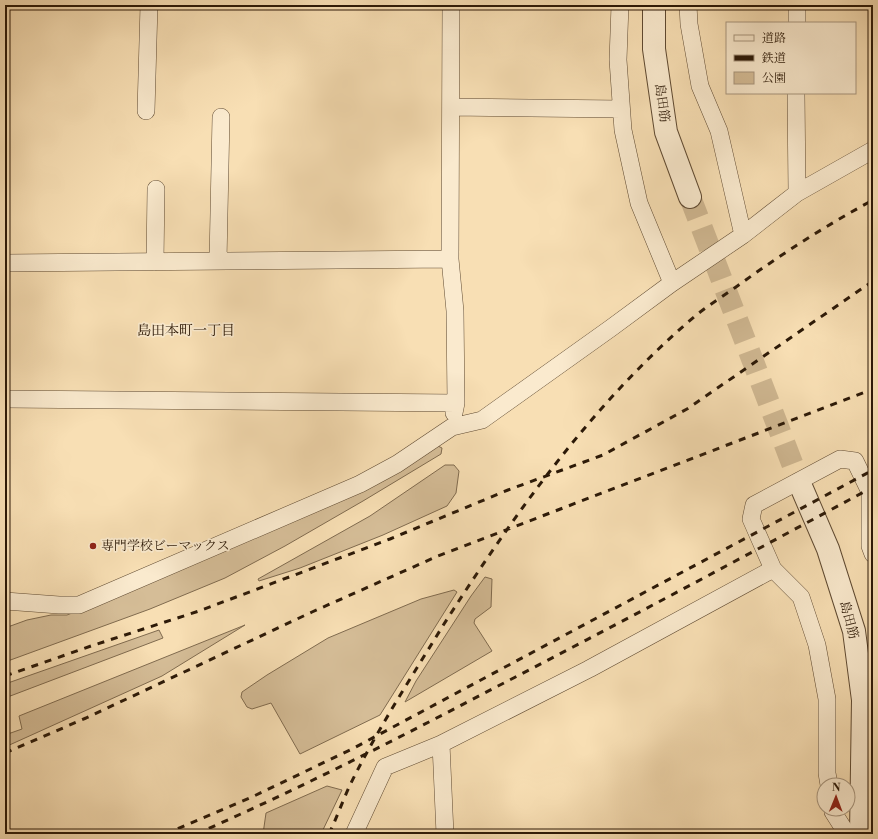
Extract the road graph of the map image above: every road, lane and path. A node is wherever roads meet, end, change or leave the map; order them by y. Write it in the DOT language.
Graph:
graph roads {
  1 [pos="149,5"];
  2 [pos="451,5"];
  3 [pos="620,5"];
  4 [pos="654,5"];
  5 [pos="688,5"];
  6 [pos="797,5"];
  7 [pos="796,22"];
  8 [pos="796,94"];
  9 [pos="451,107"];
  10 [pos="621,109"];
  11 [pos="146,111"];
  12 [pos="221,117"];
  13 [pos="873,150"];
  14 [pos="156,189"];
  15 [pos="796,193"];
  16 [pos="690,197"];
  17 [pos="743,235"];
  18 [pos="450,259"];
  19 [pos="218,261"];
  20 [pos="155,262"];
  21 [pos="5,263"];
  22 [pos="672,283"];
  23 [pos="5,399"];
  24 [pos="456,403"];
  25 [pos="452,427"];
  26 [pos="800,484"];
  27 [pos="872,506"];
  28 [pos="873,554"];
  29 [pos="773,569"];
  30 [pos="5,601"];
  31 [pos="441,744"];
  32 [pos="828,777"];
  33 [pos="836,817"];
  34 [pos="354,834"];
  35 [pos="445,834"];
  36 [pos="847,834"];
  37 [pos="860,834"];
  1 -- 11 [label="street"];
  2 -- 9 [label="street"];
  3 -- 10 [label="street"];
  4 -- 16 [label="street, 島田筋"];
  5 -- 17 [label="street"];
  6 -- 7 [label="street"];
  8 -- 15 [label="street"];
  9 -- 10 [label="street"];
  9 -- 18 [label="street"];
  10 -- 22 [label="street"];
  12 -- 19 [label="street"];
  13 -- 15 [label="street"];
  14 -- 20 [label="street"];
  15 -- 17 [label="street"];
  17 -- 22 [label="street"];
  18 -- 19 [label="street"];
  18 -- 24 [label="street"];
  19 -- 20 [label="street"];
  20 -- 21 [label="street"];
  22 -- 25 [label="street"];
  23 -- 24 [label="street"];
  24 -- 25 [label="street"];
  25 -- 30 [label="street"];
  26 -- 37 [label="street, 島田筋"];
  27 -- 28 [label="street"];
  27 -- 29 [label="street"];
  29 -- 31 [label="street"];
  29 -- 32 [label="street"];
  31 -- 34 [label="street"];
  31 -- 35 [label="street"];
  33 -- 36 [label="street"];
}
